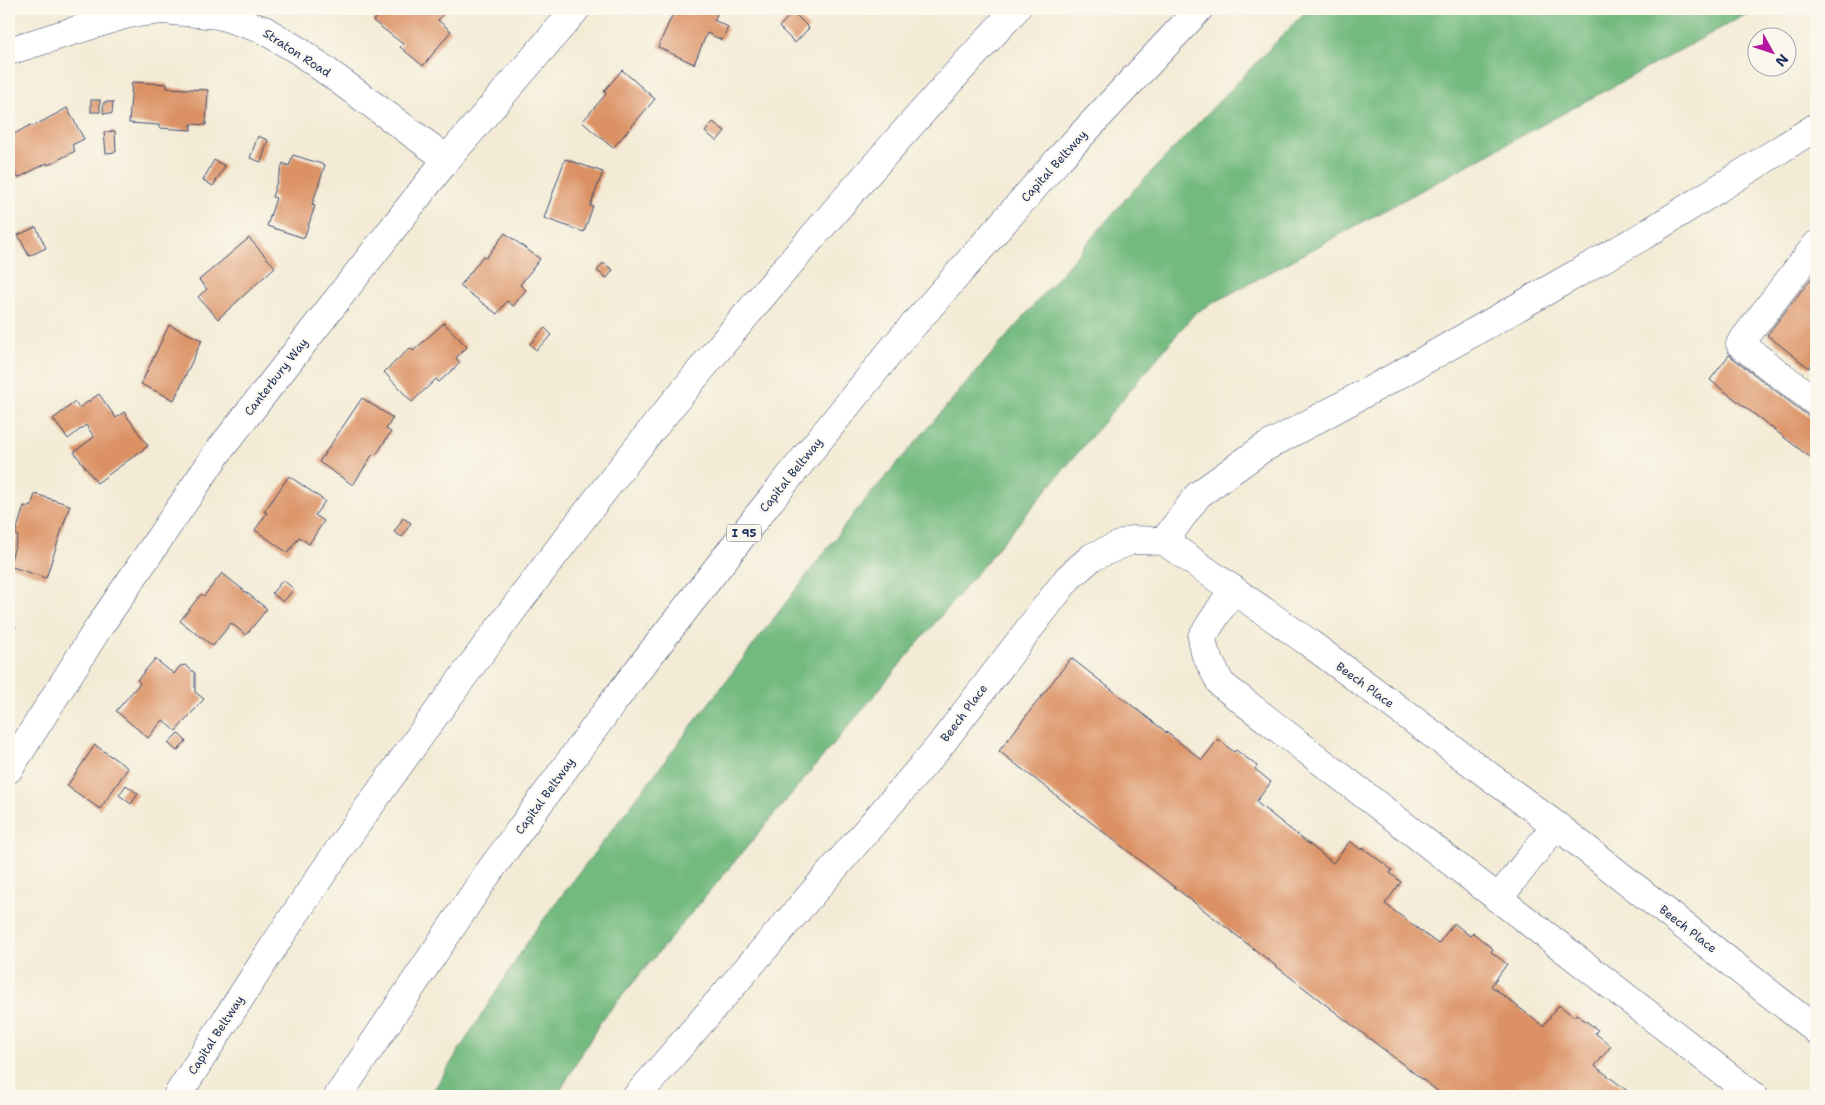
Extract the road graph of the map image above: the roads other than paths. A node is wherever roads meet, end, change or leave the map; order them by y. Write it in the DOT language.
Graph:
graph roads {
  1 [pos="576,9"];
  2 [pos="1016,9"];
  3 [pos="1199,9"];
  4 [pos="9,51"];
  5 [pos="1816,127"];
  6 [pos="447,159"];
  7 [pos="1816,245"];
  8 [pos="1816,402"];
  9 [pos="1164,541"];
  10 [pos="1233,589"];
  11 [pos="9,769"];
  12 [pos="1556,825"];
  13 [pos="1498,899"];
  14 [pos="1816,1030"];
  15 [pos="177,1096"];
  16 [pos="338,1096"];
  17 [pos="637,1096"];
  18 [pos="1754,1096"];
  1 -- 6 [label="main road, Canterbury Way"];
  2 -- 15 [label="main road, Capital Beltway"];
  3 -- 16 [label="main road, Capital Beltway / I 95"];
  4 -- 6 [label="main road, Straton Road"];
  5 -- 9 [label="main road"];
  6 -- 11 [label="main road, Canterbury Way"];
  7 -- 8 [label="main road"];
  9 -- 10 [label="main road, Beech Place"];
  9 -- 17 [label="main road, Beech Place"];
  10 -- 12 [label="main road, Beech Place"];
  10 -- 13 [label="main road"];
  12 -- 13 [label="main road"];
  12 -- 14 [label="main road, Beech Place"];
  13 -- 18 [label="main road"];
}
